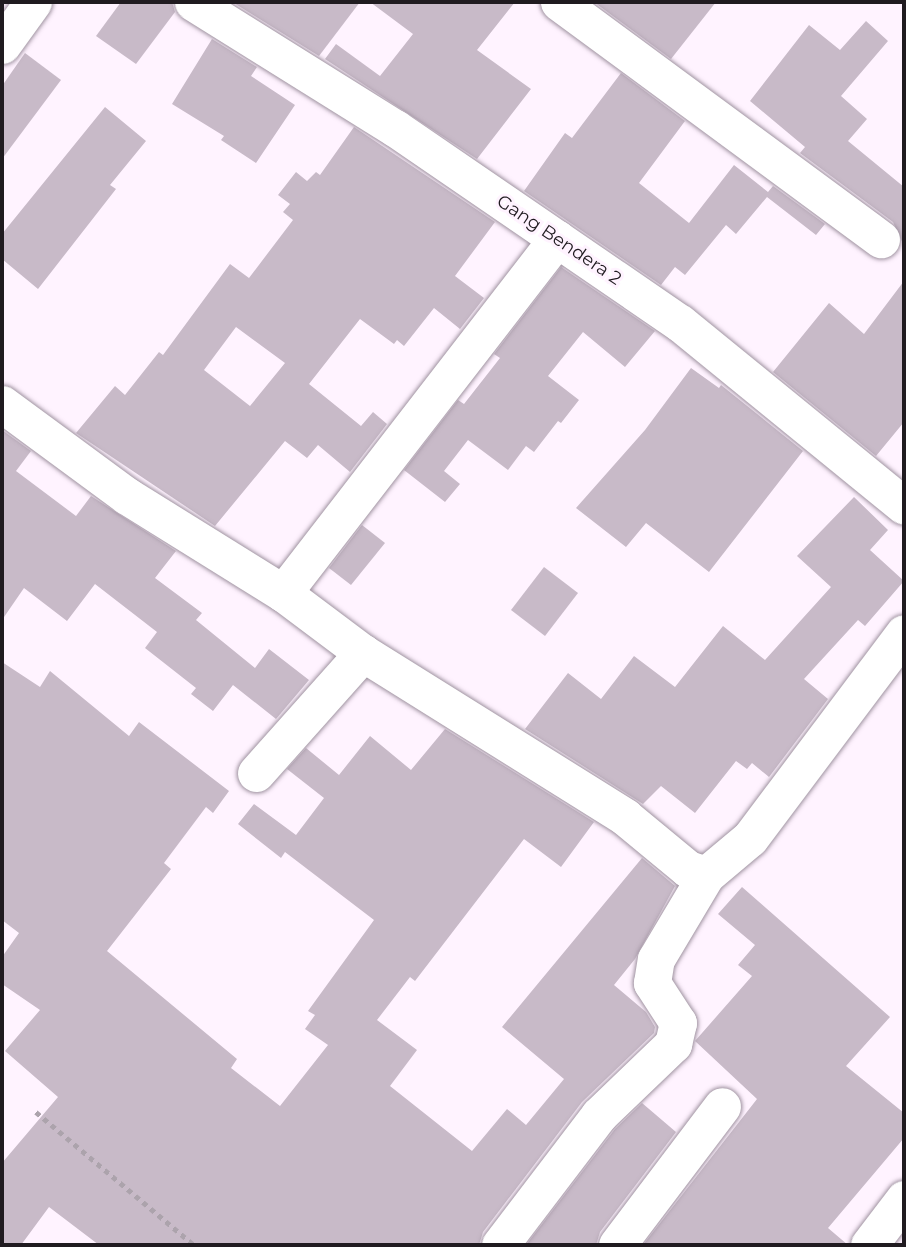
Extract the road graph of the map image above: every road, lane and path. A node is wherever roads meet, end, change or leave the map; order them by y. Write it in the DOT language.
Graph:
graph roads {
  1 [pos="33,2"];
  2 [pos="193,2"];
  3 [pos="559,2"];
  4 [pos="2,45"];
  5 [pos="557,238"];
  6 [pos="881,239"];
  7 [pos="2,404"];
  8 [pos="904,506"];
  9 [pos="283,593"];
  10 [pos="904,633"];
  11 [pos="363,653"];
  12 [pos="256,774"];
  13 [pos="706,875"];
  14 [pos="722,1106"];
  15 [pos="36,1112"];
  16 [pos="904,1199"];
  17 [pos="194,1245"];
  18 [pos="500,1245"];
  19 [pos="617,1245"];
  20 [pos="870,1245"];
  1 -- 4 [label="street"];
  2 -- 5 [label="street, Gang Bendera 2"];
  3 -- 6 [label="street"];
  5 -- 8 [label="street, Gang Bendera 2"];
  5 -- 9 [label="street"];
  7 -- 9 [label="street"];
  9 -- 11 [label="street"];
  10 -- 13 [label="street"];
  11 -- 12 [label="street"];
  11 -- 13 [label="street"];
  13 -- 18 [label="street"];
  14 -- 19 [label="street"];
  15 -- 17 [label="path"];
  16 -- 20 [label="street"];
}
